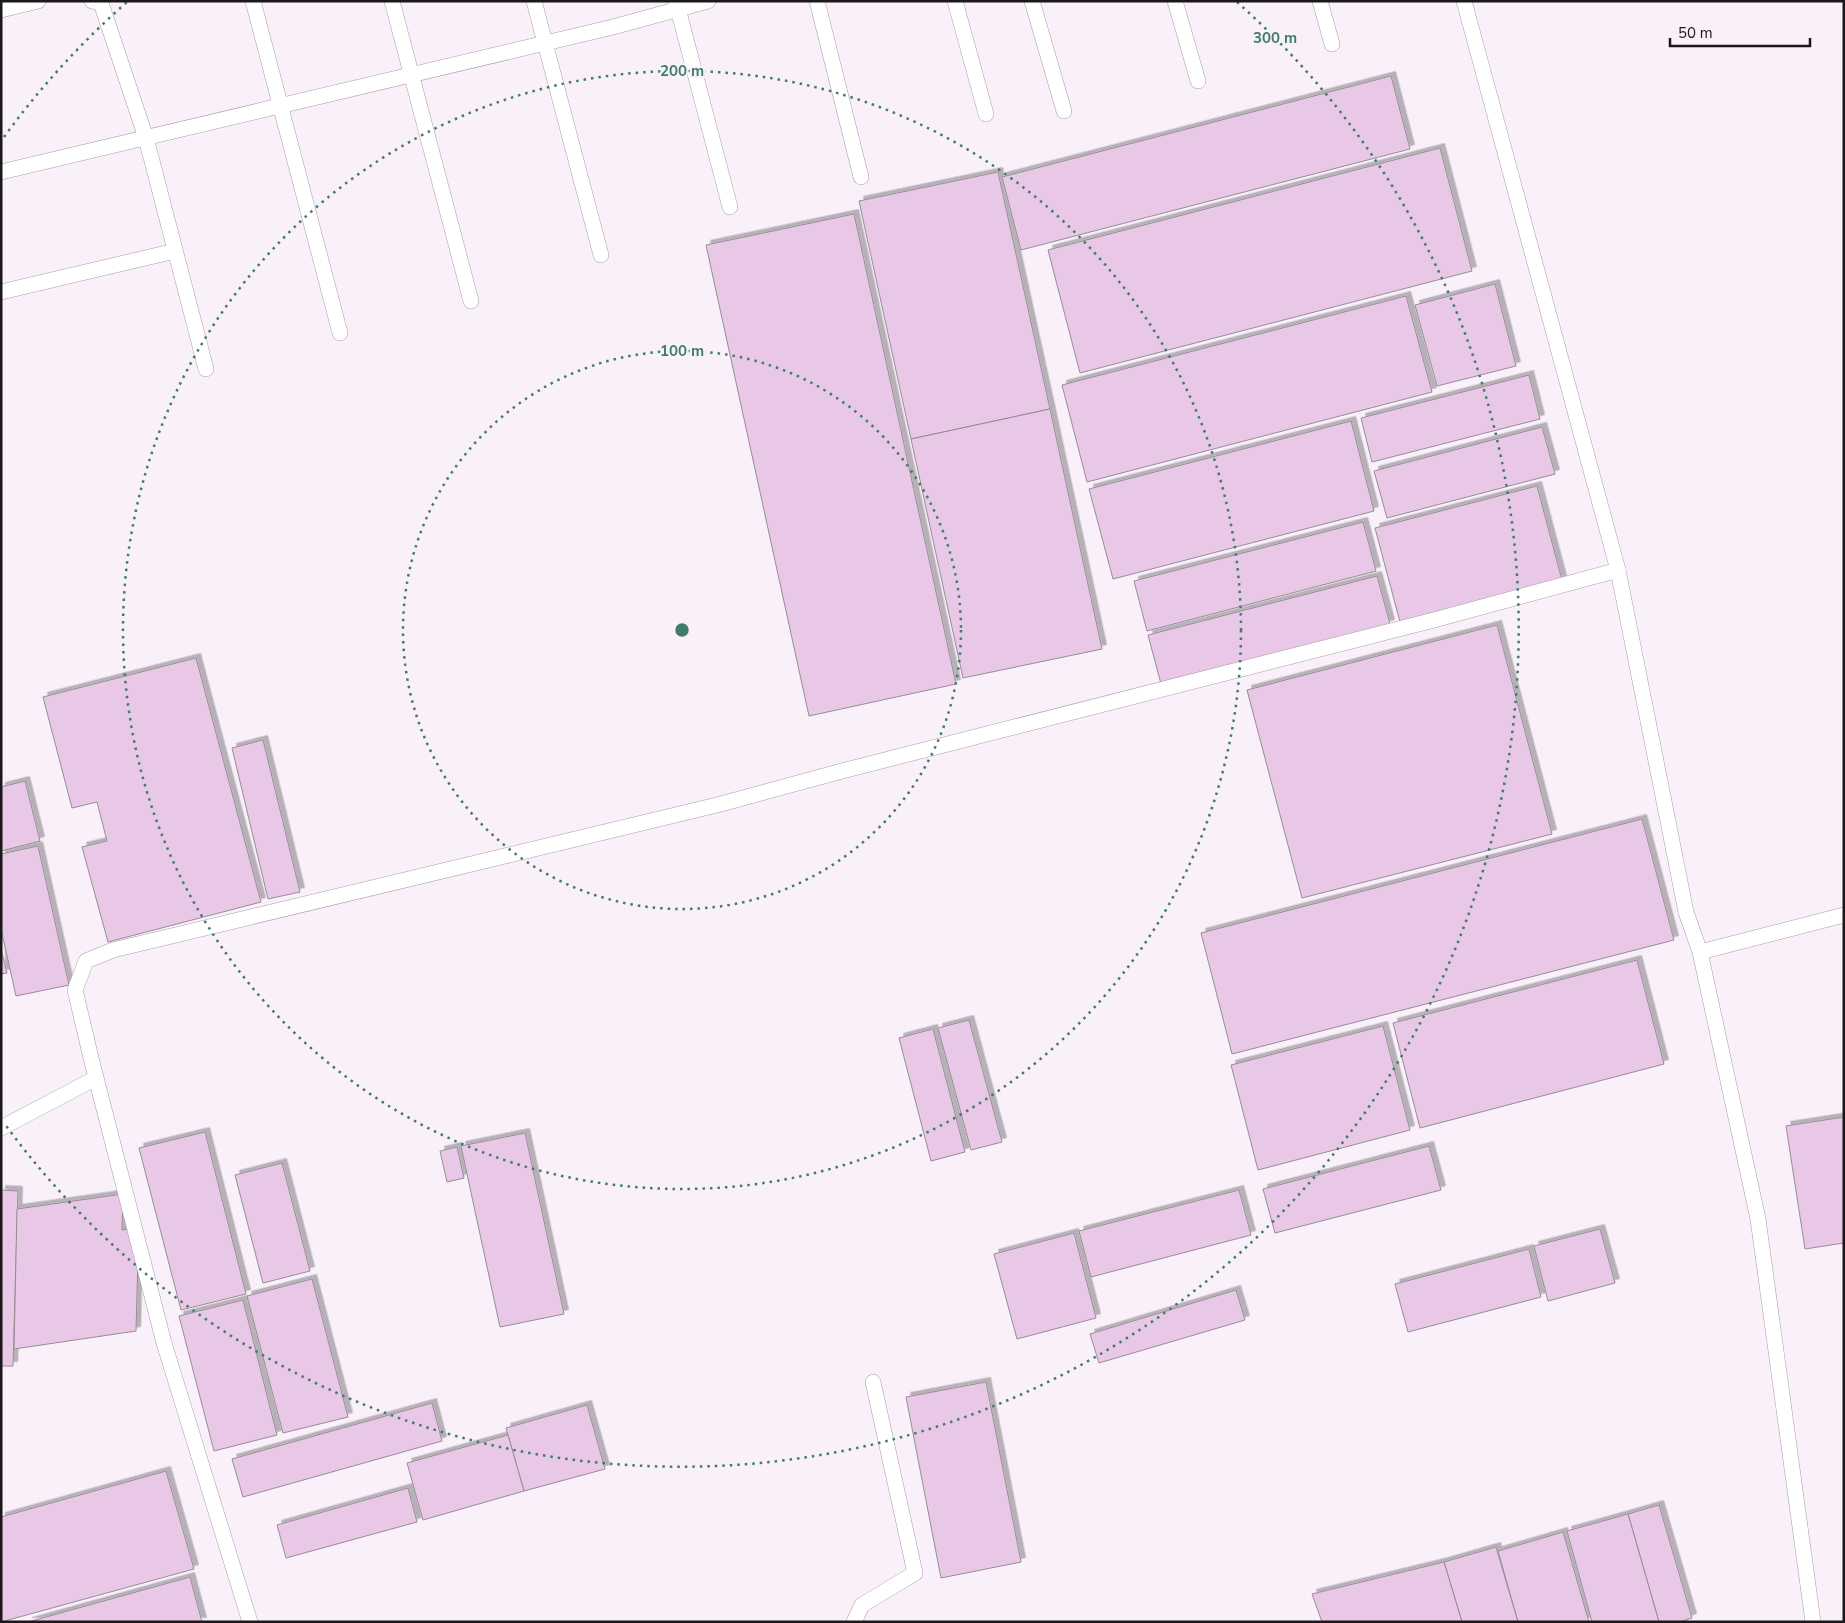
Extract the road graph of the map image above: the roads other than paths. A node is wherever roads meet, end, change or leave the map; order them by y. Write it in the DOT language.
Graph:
graph roads {
  1 [pos="38,1"];
  2 [pos="92,1"];
  3 [pos="253,1"];
  4 [pos="392,1"];
  5 [pos="534,1"];
  6 [pos="708,1"];
  7 [pos="817,1"];
  8 [pos="955,1"];
  9 [pos="1032,1"];
  10 [pos="1176,1"];
  11 [pos="1320,1"];
  12 [pos="1464,1"];
  13 [pos="677,5"];
  14 [pos="1,10"];
  15 [pos="545,43"];
  16 [pos="1332,44"];
  17 [pos="412,75"];
  18 [pos="1198,81"];
  19 [pos="281,106"];
  20 [pos="1064,110"];
  21 [pos="986,114"];
  22 [pos="146,138"];
  23 [pos="1,172"];
  24 [pos="861,178"];
  25 [pos="730,207"];
  26 [pos="175,251"];
  27 [pos="601,255"];
  28 [pos="1,292"];
  29 [pos="471,301"];
  30 [pos="340,333"];
  31 [pos="206,369"];
  32 [pos="1618,570"];
  33 [pos="1844,915"];
  34 [pos="1700,952"];
  35 [pos="96,1078"];
  36 [pos="1,1128"];
  37 [pos="874,1382"];
  38 [pos="250,1622"];
  39 [pos="854,1622"];
  40 [pos="1813,1622"];
  1 -- 14 [label="street"];
  2 -- 22 [label="street"];
  3 -- 19 [label="street"];
  4 -- 17 [label="street"];
  5 -- 15 [label="street"];
  6 -- 13 [label="street"];
  7 -- 24 [label="street"];
  8 -- 21 [label="street"];
  9 -- 20 [label="street"];
  10 -- 18 [label="street"];
  11 -- 16 [label="street"];
  12 -- 32 [label="street"];
  13 -- 15 [label="street"];
  13 -- 25 [label="street"];
  15 -- 17 [label="street"];
  15 -- 27 [label="street"];
  17 -- 19 [label="street"];
  17 -- 29 [label="street"];
  19 -- 22 [label="street"];
  19 -- 30 [label="street"];
  22 -- 23 [label="street"];
  22 -- 26 [label="street"];
  26 -- 28 [label="street"];
  26 -- 31 [label="street"];
  32 -- 34 [label="street"];
  32 -- 35 [label="street"];
  33 -- 34 [label="street"];
  34 -- 40 [label="street"];
  35 -- 36 [label="street"];
  35 -- 38 [label="street"];
  37 -- 39 [label="street"];
}
